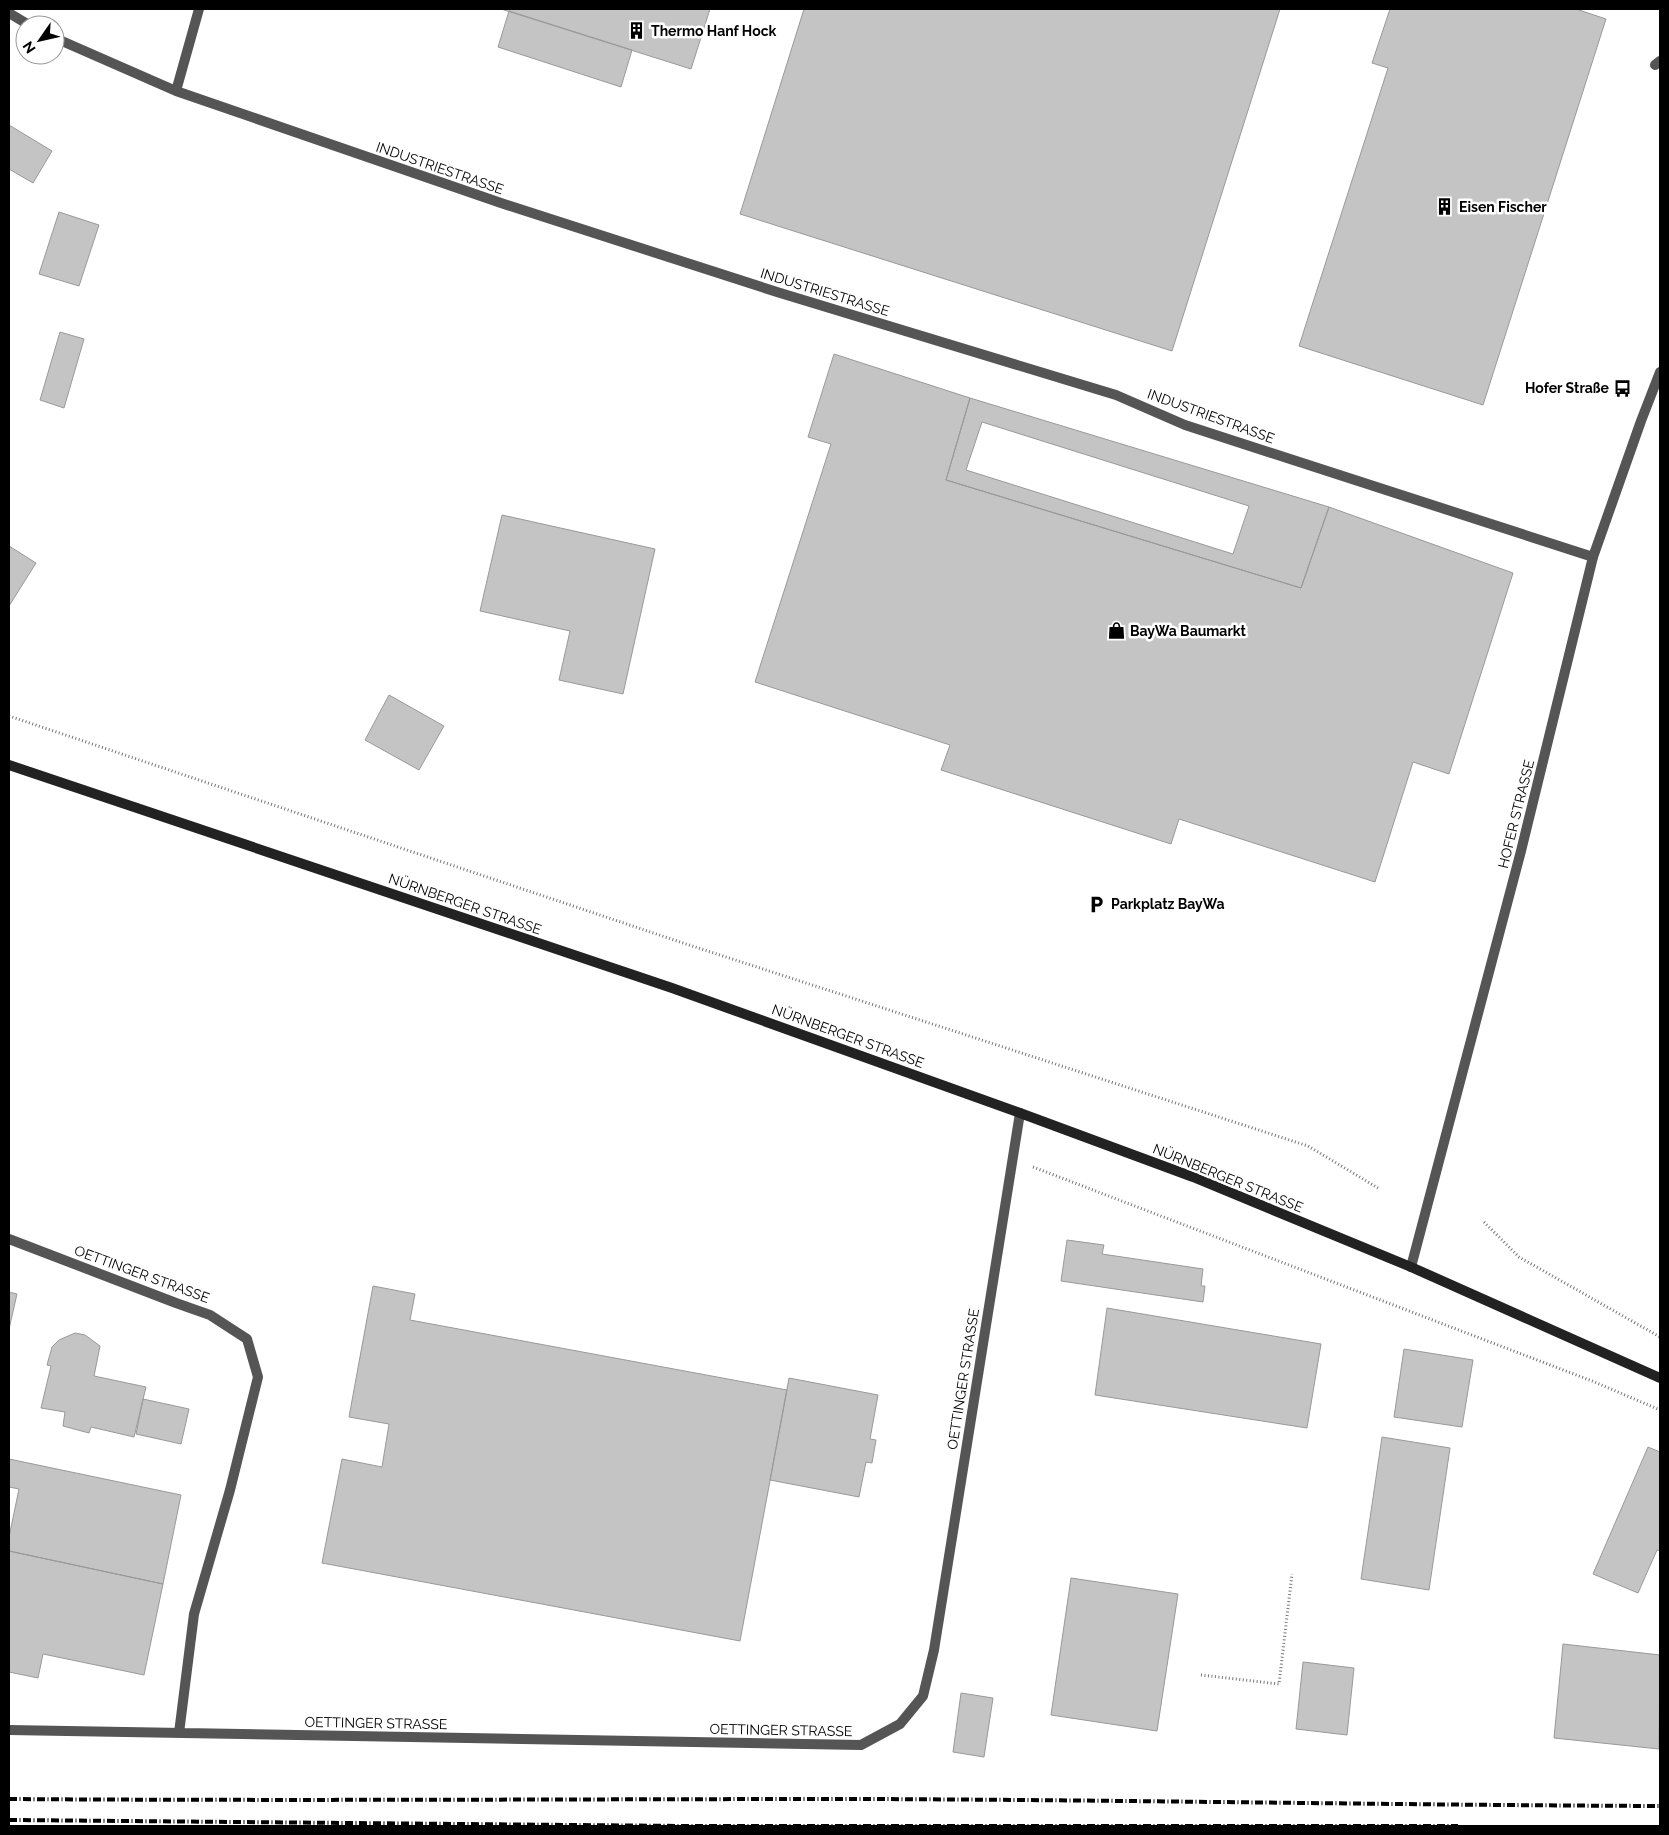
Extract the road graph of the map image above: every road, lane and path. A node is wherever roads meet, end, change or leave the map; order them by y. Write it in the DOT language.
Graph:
graph roads {
  1 [pos="199,9"];
  2 [pos="65,42"];
  3 [pos="176,91"];
  4 [pos="1660,372"];
  5 [pos="1593,557"];
  6 [pos="9,716"];
  7 [pos="9,765"];
  8 [pos="1020,1113"];
  9 [pos="1012,1159"];
  10 [pos="1378,1188"];
  11 [pos="1484,1222"];
  12 [pos="9,1239"];
  13 [pos="1411,1267"];
  14 [pos="1660,1337"];
  15 [pos="1660,1378"];
  16 [pos="1660,1410"];
  17 [pos="1292,1574"];
  18 [pos="1201,1675"];
  19 [pos="9,1730"];
  20 [pos="180,1733"];
  1 -- 3 [label="street"];
  2 -- 3 [label="street, INDUSTRIESTRASSE"];
  3 -- 5 [label="street, INDUSTRIESTRASSE"];
  4 -- 5 [label="street, HOFER STRASSE"];
  5 -- 13 [label="street, HOFER STRASSE"];
  6 -- 10 [label="path"];
  7 -- 8 [label="main road, NÜRNBERGER STRASSE"];
  8 -- 9 [label="street, OETTINGER STRASSE"];
  8 -- 13 [label="main road, NÜRNBERGER STRASSE"];
  9 -- 16 [label="path"];
  9 -- 20 [label="street, OETTINGER STRASSE"];
  11 -- 14 [label="path"];
  12 -- 20 [label="street, OETTINGER STRASSE"];
  13 -- 15 [label="main road, NÜRNBERGER STRASSE"];
  17 -- 18 [label="path"];
  19 -- 20 [label="street, OETTINGER STRASSE"];
}
